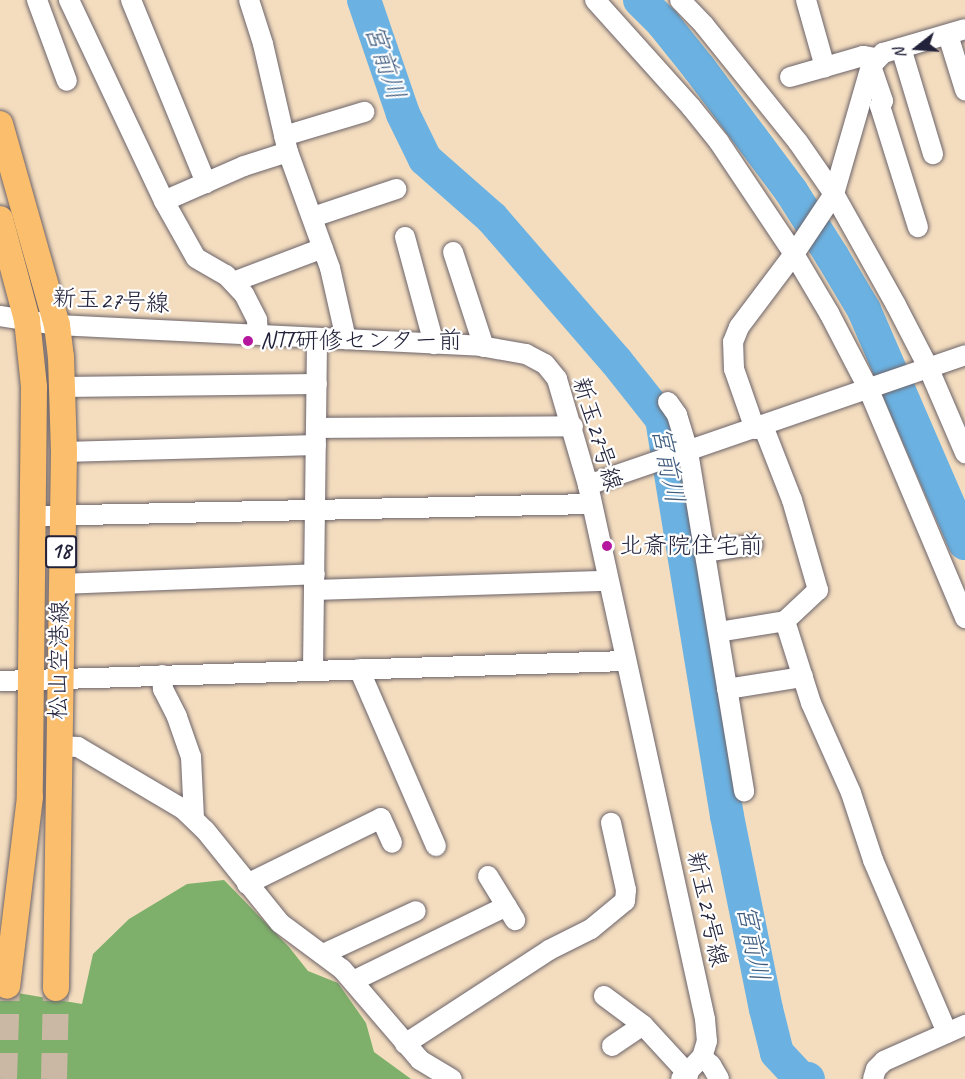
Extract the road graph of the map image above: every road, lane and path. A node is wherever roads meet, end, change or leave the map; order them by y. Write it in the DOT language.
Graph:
graph roads {
  1 [pos="37,0"];
  2 [pos="69,0"];
  3 [pos="132,0"];
  4 [pos="249,0"];
  5 [pos="595,0"];
  6 [pos="680,0"];
  7 [pos="807,0"];
  8 [pos="956,32"];
  9 [pos="901,48"];
  10 [pos="874,62"];
  11 [pos="825,67"];
  12 [pos="790,77"];
  13 [pos="67,81"];
  14 [pos="965,90"];
  15 [pos="364,112"];
  16 [pos="0,124"];
  17 [pos="286,144"];
  18 [pos="933,154"];
  19 [pos="206,183"];
  20 [pos="396,189"];
  21 [pos="832,197"];
  22 [pos="164,201"];
  23 [pos="313,217"];
  24 [pos="0,219"];
  25 [pos="918,227"];
  26 [pos="405,237"];
  27 [pos="323,248"];
  28 [pos="797,250"];
  29 [pos="453,252"];
  30 [pos="232,282"];
  31 [pos="0,316"];
  32 [pos="27,320"];
  33 [pos="57,325"];
  34 [pos="258,334"];
  35 [pos="317,338"];
  36 [pos="346,339"];
  37 [pos="434,344"];
  38 [pos="484,347"];
  39 [pos="965,355"];
  40 [pos="923,369"];
  41 [pos="317,384"];
  42 [pos="62,387"];
  43 [pos="871,387"];
  44 [pos="668,402"];
  45 [pos="573,426"];
  46 [pos="759,428"];
  47 [pos="316,436"];
  48 [pos="64,452"];
  49 [pos="685,453"];
  50 [pos="965,453"];
  51 [pos="590,494"];
  52 [pos="315,510"];
  53 [pos="33,516"];
  54 [pos="63,516"];
  55 [pos="752,545"];
  56 [pos="704,552"];
  57 [pos="608,581"];
  58 [pos="314,582"];
  59 [pos="60,584"];
  60 [pos="965,618"];
  61 [pos="785,621"];
  62 [pos="718,632"];
  63 [pos="626,661"];
  64 [pos="360,669"];
  65 [pos="313,670"];
  66 [pos="162,675"];
  67 [pos="803,677"];
  68 [pos="59,678"];
  69 [pos="32,679"];
  70 [pos="0,681"];
  71 [pos="727,689"];
  72 [pos="58,746"];
  73 [pos="744,791"];
  74 [pos="194,819"];
  75 [pos="611,823"];
  76 [pos="392,843"];
  77 [pos="436,846"];
  78 [pos="488,876"];
  79 [pos="248,884"];
  80 [pos="416,910"];
  81 [pos="323,954"];
  82 [pos="353,981"];
  83 [pos="7,986"];
  84 [pos="56,987"];
  85 [pos="604,996"];
  86 [pos="644,1025"];
  87 [pos="956,1029"];
  88 [pos="405,1044"];
  89 [pos="612,1046"];
  90 [pos="702,1057"];
  91 [pos="874,1074"];
  92 [pos="684,1077"];
  93 [pos="452,1079"];
  94 [pos="719,1079"];
  1 -- 13 [label="street"];
  2 -- 22 [label="street"];
  3 -- 19 [label="street"];
  4 -- 17 [label="street"];
  5 -- 28 [label="street"];
  6 -- 21 [label="street"];
  7 -- 11 [label="street"];
  8 -- 9 [label="street"];
  8 -- 14 [label="street"];
  9 -- 10 [label="street"];
  9 -- 18 [label="street"];
  10 -- 11 [label="street"];
  10 -- 21 [label="street"];
  10 -- 25 [label="street"];
  11 -- 12 [label="street"];
  15 -- 17 [label="street"];
  16 -- 33 [label="main road, 松山空港線 / 18"];
  17 -- 19 [label="street"];
  17 -- 23 [label="street"];
  19 -- 22 [label="street"];
  20 -- 23 [label="street"];
  21 -- 28 [label="street"];
  21 -- 40 [label="street"];
  22 -- 30 [label="street"];
  23 -- 27 [label="street"];
  24 -- 32 [label="main road, 松山空港線 / 18"];
  26 -- 37 [label="street"];
  27 -- 30 [label="street"];
  27 -- 36 [label="street"];
  28 -- 43 [label="street"];
  28 -- 46 [label="street"];
  29 -- 38 [label="street"];
  30 -- 34 [label="street"];
  31 -- 32 [label="street, 新玉27号線"];
  32 -- 33 [label="street, 新玉27号線"];
  32 -- 53 [label="main road, 松山空港線 / 18"];
  33 -- 34 [label="street, 新玉27号線"];
  33 -- 42 [label="main road, 松山空港線 / 18"];
  34 -- 35 [label="street, 新玉27号線"];
  35 -- 36 [label="street, 新玉27号線"];
  35 -- 41 [label="street"];
  36 -- 37 [label="street, 新玉27号線"];
  37 -- 38 [label="street, 新玉27号線"];
  38 -- 45 [label="street, 新玉27号線"];
  39 -- 40 [label="street"];
  40 -- 43 [label="street"];
  40 -- 50 [label="street"];
  41 -- 42 [label="street"];
  41 -- 47 [label="street"];
  42 -- 48 [label="main road, 松山空港線 / 18"];
  43 -- 46 [label="street"];
  43 -- 60 [label="street"];
  44 -- 49 [label="street"];
  45 -- 47 [label="street"];
  45 -- 51 [label="street, 新玉27号線"];
  46 -- 49 [label="street"];
  46 -- 61 [label="street"];
  47 -- 48 [label="street"];
  47 -- 52 [label="street"];
  48 -- 54 [label="main road, 松山空港線 / 18"];
  49 -- 51 [label="street"];
  49 -- 56 [label="street"];
  51 -- 52 [label="street"];
  51 -- 57 [label="street, 新玉27号線"];
  52 -- 54 [label="street"];
  52 -- 58 [label="street"];
  53 -- 54 [label="street"];
  53 -- 69 [label="main road, 松山空港線 / 18"];
  54 -- 59 [label="main road, 松山空港線 / 18"];
  55 -- 56 [label="street"];
  56 -- 62 [label="street"];
  57 -- 58 [label="street"];
  57 -- 63 [label="street, 新玉27号線"];
  58 -- 59 [label="street"];
  58 -- 65 [label="street"];
  59 -- 68 [label="main road, 松山空港線 / 18"];
  61 -- 62 [label="street"];
  61 -- 67 [label="street"];
  62 -- 71 [label="street"];
  63 -- 64 [label="street"];
  63 -- 90 [label="street, 新玉27号線"];
  64 -- 65 [label="street"];
  64 -- 77 [label="street"];
  65 -- 66 [label="street"];
  66 -- 68 [label="street"];
  66 -- 74 [label="street"];
  67 -- 71 [label="street"];
  67 -- 87 [label="street"];
  68 -- 69 [label="street"];
  68 -- 72 [label="main road, 松山空港線 / 18"];
  69 -- 70 [label="street"];
  69 -- 83 [label="main road, 松山空港線 / 18"];
  71 -- 73 [label="street"];
  72 -- 74 [label="street"];
  72 -- 84 [label="main road, 松山空港線 / 18"];
  74 -- 79 [label="street"];
  75 -- 88 [label="street"];
  76 -- 79 [label="street"];
  78 -- 82 [label="street"];
  79 -- 81 [label="street"];
  80 -- 81 [label="street"];
  81 -- 82 [label="street"];
  82 -- 88 [label="street"];
  85 -- 86 [label="street"];
  86 -- 89 [label="street"];
  86 -- 92 [label="street"];
  87 -- 91 [label="street"];
  88 -- 93 [label="street"];
  90 -- 92 [label="street"];
  90 -- 94 [label="street"];
}
